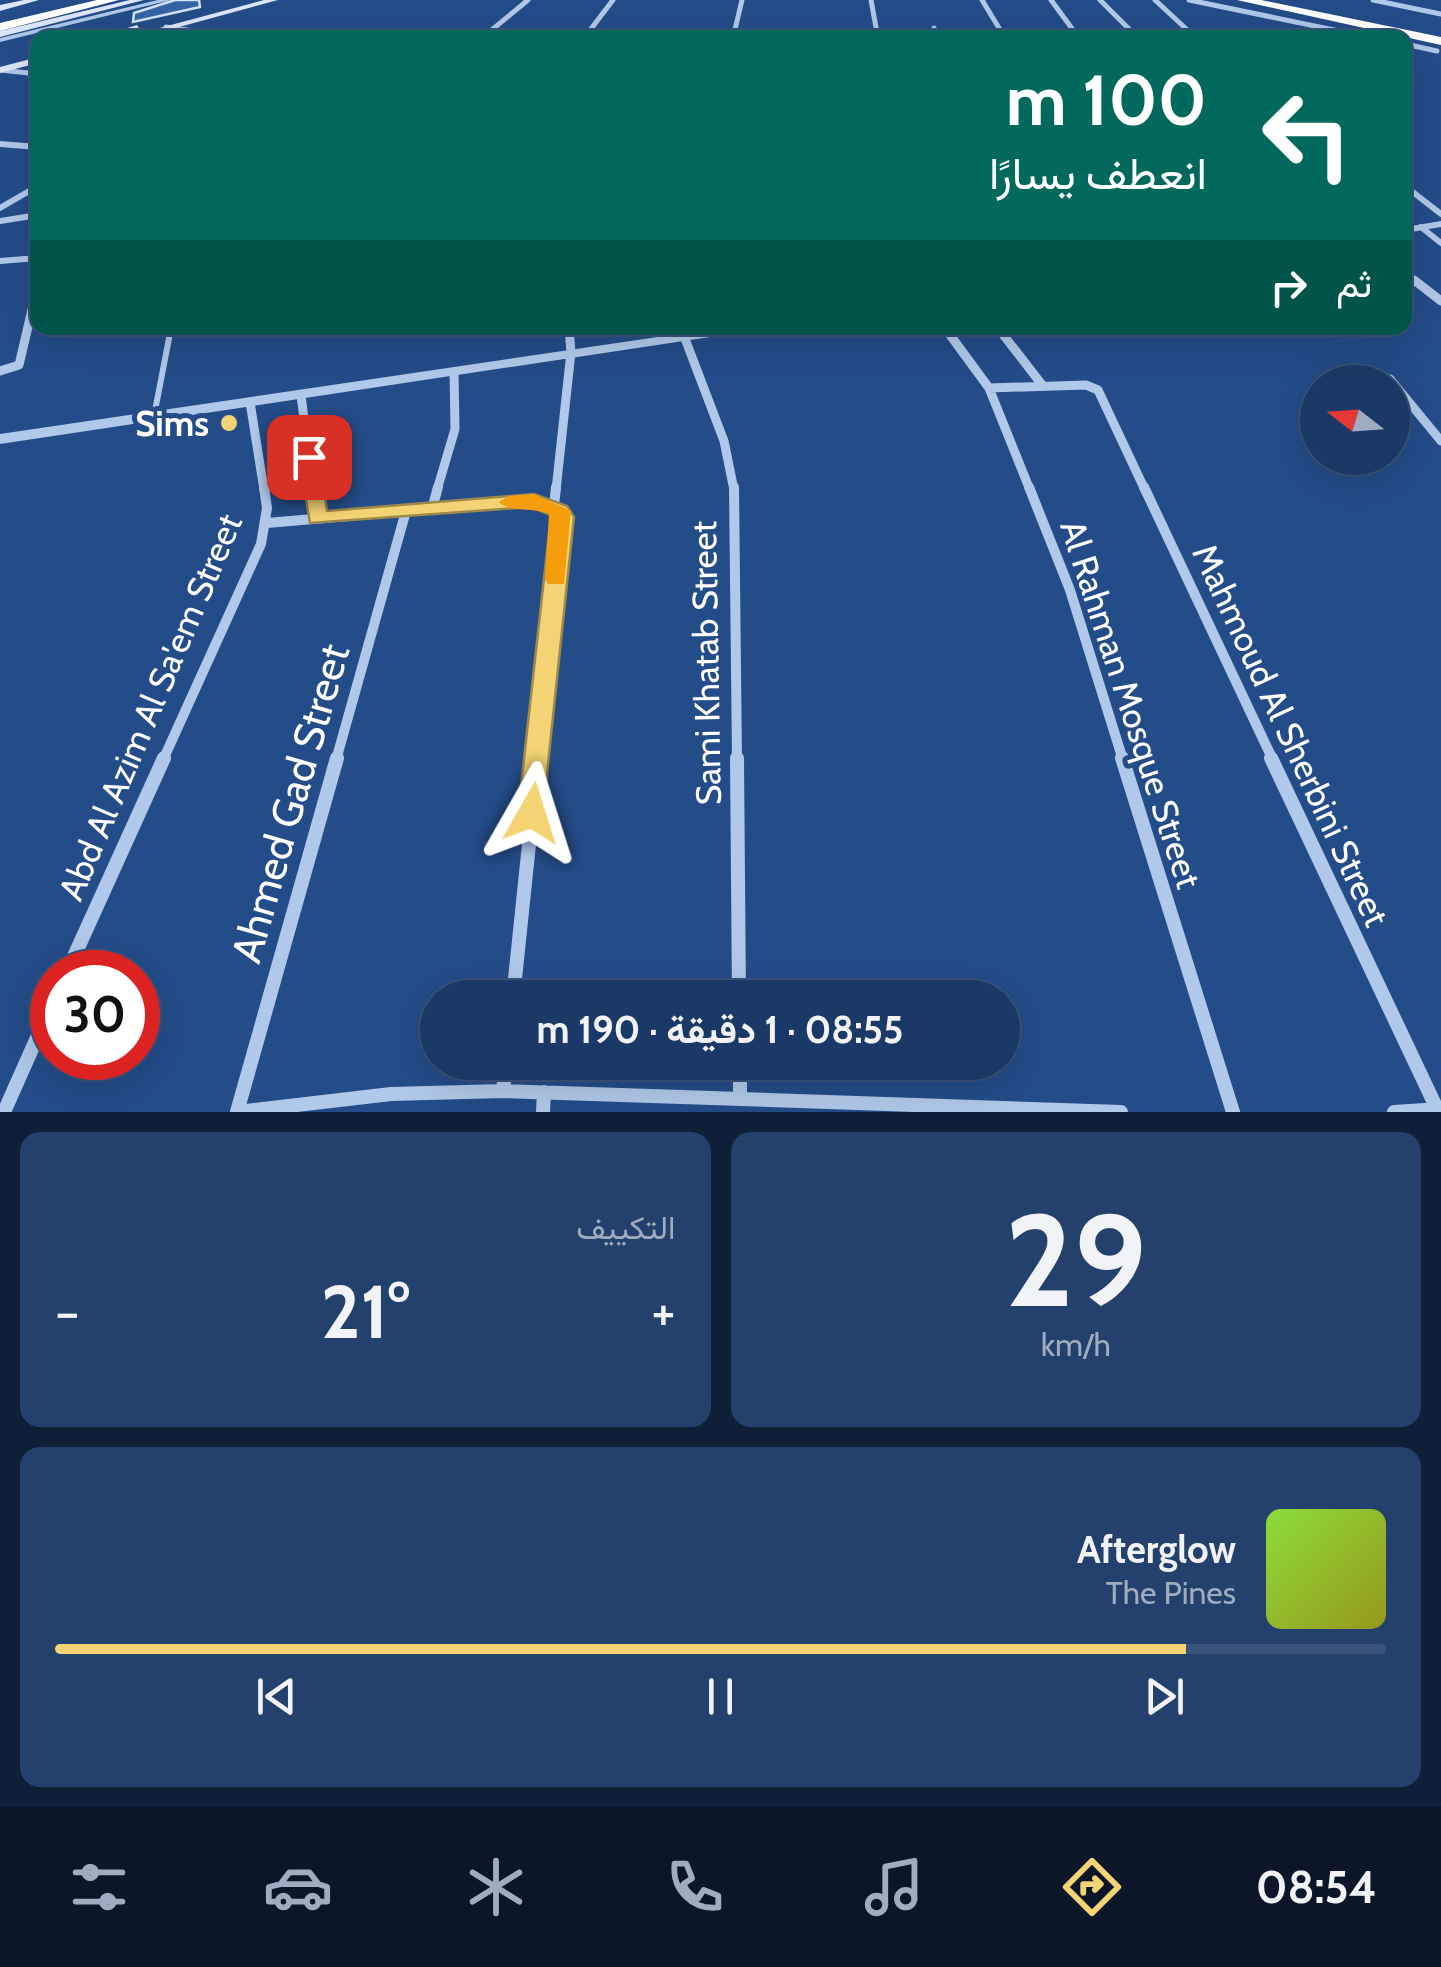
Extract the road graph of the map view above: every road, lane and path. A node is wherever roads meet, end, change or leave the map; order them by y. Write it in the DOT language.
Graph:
graph roads {
  1 [pos="35,0"];
  2 [pos="58,0"];
  3 [pos="113,0"];
  4 [pos="140,0"];
  5 [pos="167,0"];
  6 [pos="246,0"];
  7 [pos="274,0"];
  8 [pos="528,0"];
  9 [pos="614,0"];
  10 [pos="742,0"];
  11 [pos="871,0"];
  12 [pos="982,0"];
  13 [pos="1051,0"];
  14 [pos="1100,0"];
  15 [pos="1155,0"];
  16 [pos="1189,0"];
  17 [pos="1243,0"];
  18 [pos="1320,0"];
  19 [pos="1373,0"];
  20 [pos="0,11"];
  21 [pos="1441,14"];
  22 [pos="1434,22"];
  23 [pos="166,27"];
  24 [pos="129,30"];
  25 [pos="155,30"];
  26 [pos="187,30"];
  27 [pos="492,30"];
  28 [pos="590,30"];
  29 [pos="735,30"];
  30 [pos="877,30"];
  31 [pos="1000,30"];
  32 [pos="1074,30"];
  33 [pos="1130,30"];
  34 [pos="1187,30"];
  35 [pos="1337,30"];
  36 [pos="1367,30"];
  37 [pos="0,34"];
  38 [pos="1412,40"];
  39 [pos="1439,46"];
  40 [pos="30,59"];
  41 [pos="0,68"];
  42 [pos="30,73"];
  43 [pos="0,144"];
  44 [pos="30,146"];
  45 [pos="30,190"];
  46 [pos="1412,191"];
  47 [pos="23,193"];
  48 [pos="0,194"];
  49 [pos="0,208"];
  50 [pos="1441,214"];
  51 [pos="30,216"];
  52 [pos="0,221"];
  53 [pos="1441,224"];
  54 [pos="1421,227"];
  55 [pos="1412,229"];
  56 [pos="1441,243"];
  57 [pos="30,259"];
  58 [pos="0,261"];
  59 [pos="1412,278"];
  60 [pos="1441,301"];
  61 [pos="30,319"];
  62 [pos="170,335"];
  63 [pos="570,335"];
  64 [pos="653,335"];
  65 [pos="677,335"];
  66 [pos="691,335"];
  67 [pos="950,335"];
  68 [pos="1003,335"];
  69 [pos="684,336"];
  70 [pos="571,352"];
  71 [pos="0,371"];
  72 [pos="454,372"];
  73 [pos="1043,386"];
  74 [pos="988,388"];
  75 [pos="301,395"];
  76 [pos="250,402"];
  77 [pos="1410,404"];
  78 [pos="154,416"];
  79 [pos="0,439"];
  80 [pos="1441,441"];
  81 [pos="432,509"];
  82 [pos="406,511"];
  83 [pos="558,511"];
  84 [pos="317,519"];
  85 [pos="267,523"];
  86 [pos="77,950"];
  87 [pos="515,980"];
  88 [pos="739,980"];
  89 [pos="30,1054"];
  90 [pos="504,1080"];
  91 [pos="740,1080"];
  92 [pos="503,1091"];
  93 [pos="544,1092"];
  94 [pos="740,1100"];
  95 [pos="796,1107"];
  96 [pos="277,1109"];
  97 [pos="1439,1110"];
  98 [pos="1063,1111"];
  99 [pos="4,1112"];
  100 [pos="237,1112"];
  101 [pos="543,1112"];
  102 [pos="1121,1112"];
  103 [pos="1233,1112"];
  104 [pos="1394,1112"];
  1 -- 20 [label="main road"];
  2 -- 20 [label="highway"];
  3 -- 37 [label="highway"];
  4 -- 37 [label="main road"];
  5 -- 37 [label="street"];
  6 -- 24 [label="main road"];
  7 -- 23 [label="main road"];
  8 -- 27 [label="street"];
  9 -- 28 [label="street"];
  10 -- 29 [label="street"];
  11 -- 30 [label="street"];
  12 -- 31 [label="street"];
  13 -- 32 [label="street"];
  14 -- 33 [label="street"];
  15 -- 34 [label="street"];
  16 -- 35 [label="street"];
  17 -- 36 [label="highway"];
  18 -- 22 [label="highway"];
  19 -- 21 [label="street"];
  23 -- 25 [label="main road"];
  23 -- 26 [label="street"];
  38 -- 39 [label="highway"];
  40 -- 41 [label="main road"];
  41 -- 42 [label="street"];
  43 -- 44 [label="street"];
  45 -- 47 [label="street"];
  46 -- 50 [label="street"];
  47 -- 48 [label="street"];
  47 -- 49 [label="street"];
  51 -- 52 [label="street"];
  53 -- 54 [label="street"];
  54 -- 55 [label="street"];
  54 -- 56 [label="street"];
  57 -- 58 [label="street"];
  59 -- 60 [label="street"];
  61 -- 71 [label="street"];
  62 -- 78 [label="lane"];
  63 -- 70 [label="street"];
  64 -- 70 [label="street"];
  65 -- 69 [label="street"];
  66 -- 69 [label="street"];
  67 -- 74 [label="street, Al Rahman Mosque Street"];
  68 -- 73 [label="street"];
  69 -- 88 [label="street, Sami Khatab Street"];
  70 -- 72 [label="street"];
  70 -- 83 [label="street"];
  72 -- 75 [label="street"];
  72 -- 81 [label="street"];
  73 -- 74 [label="street"];
  73 -- 97 [label="street, Mahmoud Al Sherbini Street"];
  74 -- 103 [label="street, Al Rahman Mosque Street"];
  75 -- 76 [label="street"];
  75 -- 84 [label="street"];
  76 -- 78 [label="street"];
  76 -- 85 [label="street, Abd Al Azim Al Sa'em Street"];
  77 -- 80 [label="street"];
  78 -- 79 [label="street"];
  81 -- 82 [label="street"];
  81 -- 83 [label="street"];
  82 -- 84 [label="street"];
  82 -- 100 [label="street, Ahmed Gad Street"];
  83 -- 87 [label="street"];
  84 -- 85 [label="street"];
  85 -- 86 [label="street, Abd Al Azim Al Sa'em Street"];
  89 -- 99 [label="street"];
  90 -- 92 [label="street"];
  91 -- 94 [label="street"];
  92 -- 93 [label="street"];
  92 -- 96 [label="street"];
  93 -- 94 [label="street"];
  93 -- 101 [label="street"];
  94 -- 95 [label="street"];
  95 -- 98 [label="street"];
  96 -- 100 [label="street"];
  97 -- 104 [label="street"];
  98 -- 102 [label="street"];
}
